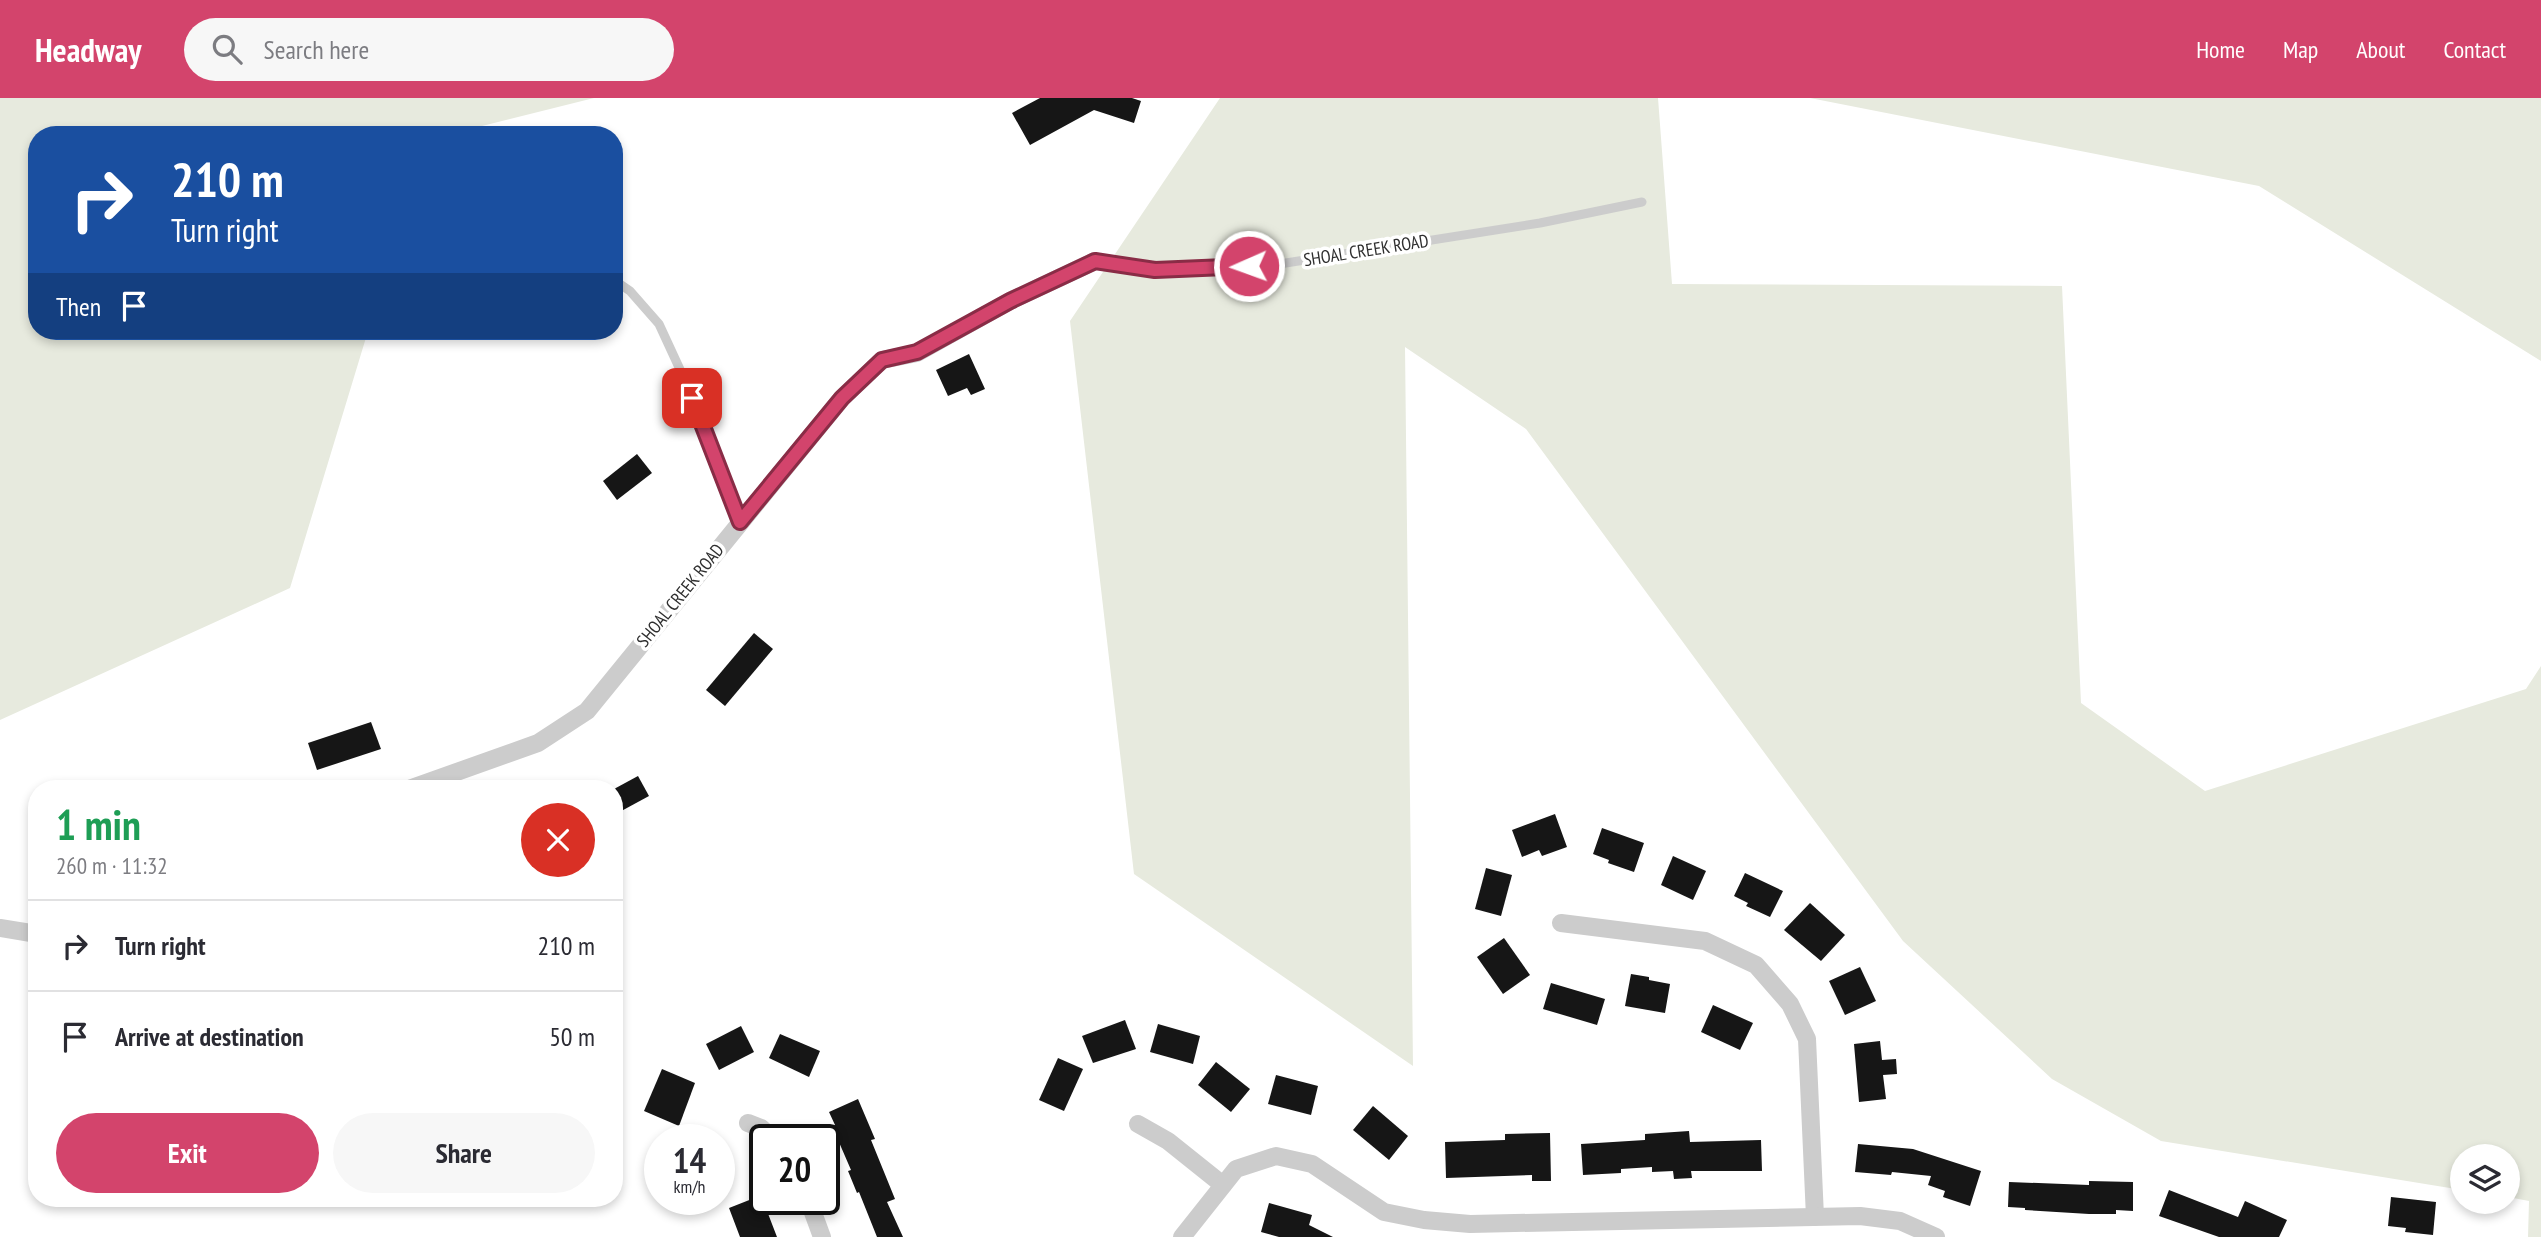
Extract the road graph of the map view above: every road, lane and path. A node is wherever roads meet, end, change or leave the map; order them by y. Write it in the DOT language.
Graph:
graph roads {
  1 [pos="1642,202"];
  2 [pos="1095,261"];
  3 [pos="623,286"];
  4 [pos="740,522"];
  5 [pos="435,780"];
  6 [pos="1562,923"];
  7 [pos="0,928"];
  8 [pos="28,933"];
  9 [pos="1139,1124"];
  10 [pos="1223,1185"];
  11 [pos="814,1215"];
  12 [pos="1815,1217"];
  13 [pos="1563,1230"];
  14 [pos="822,1237"];
  15 [pos="1182,1237"];
  16 [pos="1936,1237"];
  1 -- 2 [label="lane, SHOAL CREEK ROAD"];
  2 -- 4 [label="street, SHOAL CREEK ROAD"];
  3 -- 4 [label="lane"];
  4 -- 5 [label="street, SHOAL CREEK ROAD"];
  6 -- 12 [label="street"];
  7 -- 8 [label="street"];
  9 -- 10 [label="street"];
  10 -- 13 [label="street"];
  10 -- 15 [label="street"];
  11 -- 14 [label="street"];
  12 -- 13 [label="street"];
  12 -- 16 [label="street"];
}
